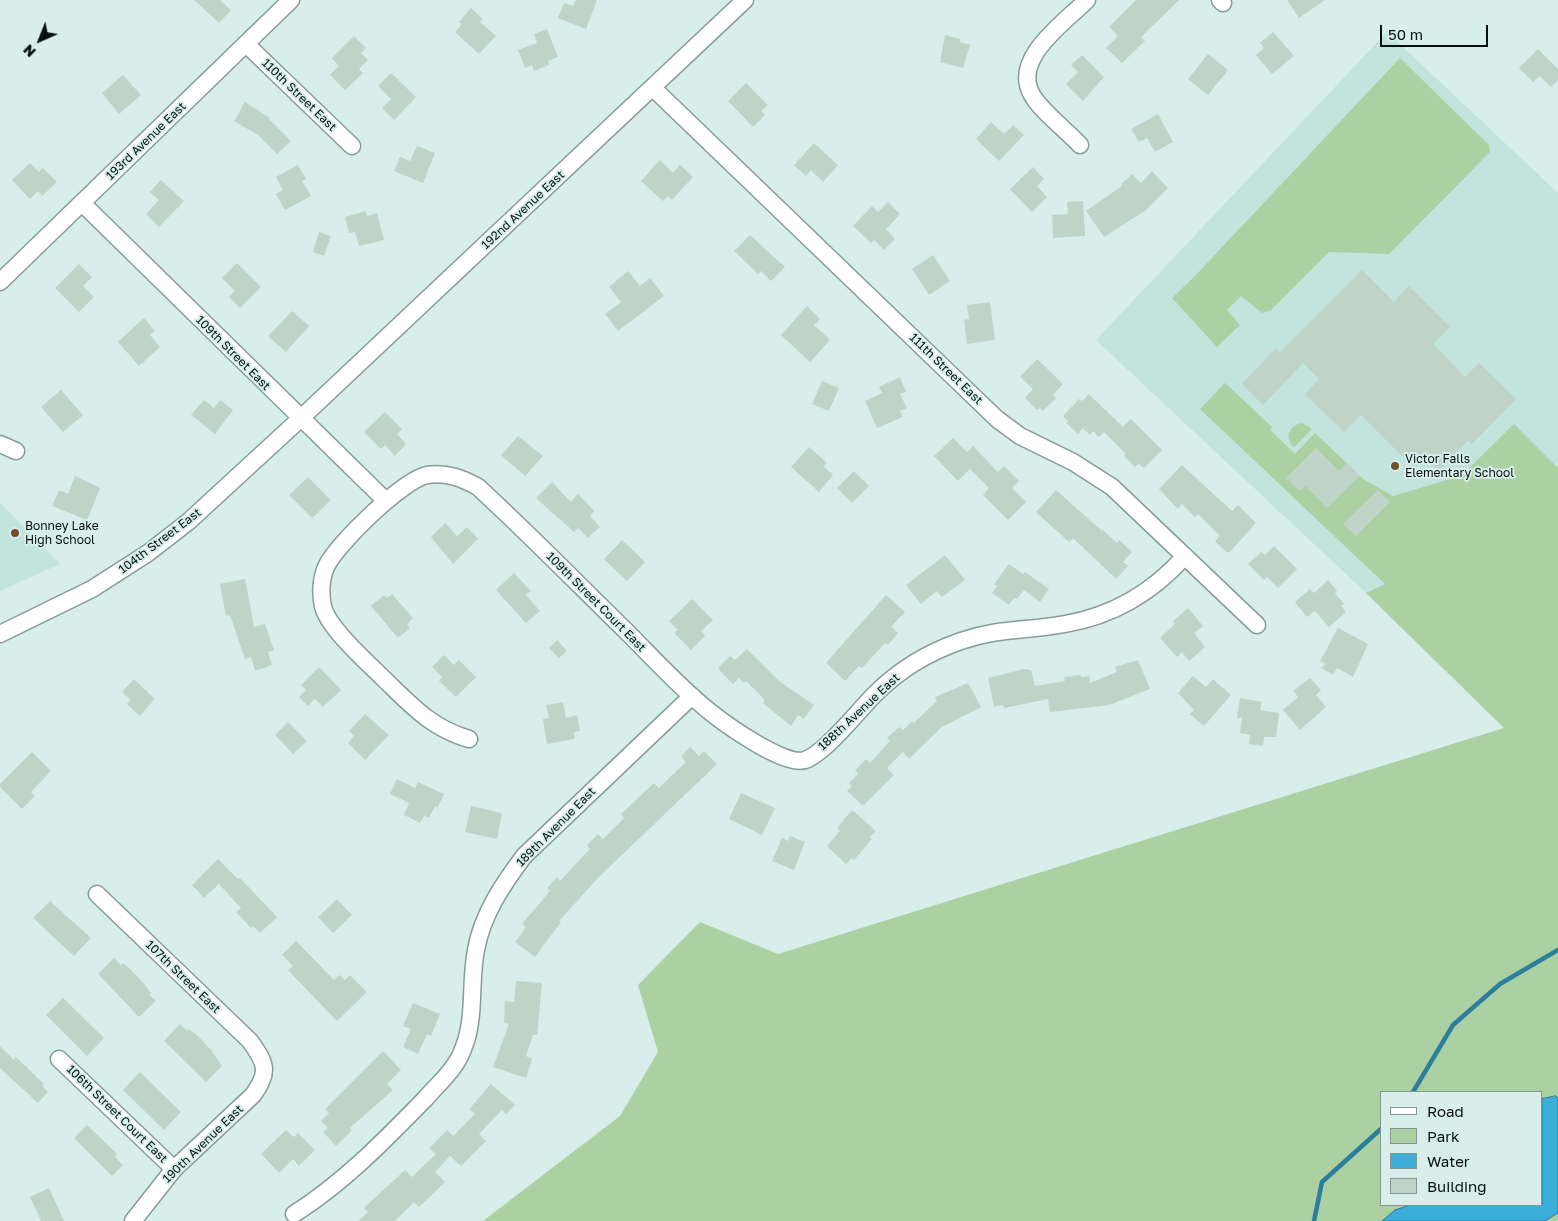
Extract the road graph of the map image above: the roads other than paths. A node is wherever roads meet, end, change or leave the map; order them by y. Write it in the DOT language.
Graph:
graph roads {
  1 [pos="291,0"];
  2 [pos="745,0"];
  3 [pos="1087,0"];
  4 [pos="246,44"];
  5 [pos="653,88"];
  6 [pos="1080,144"];
  7 [pos="352,146"];
  8 [pos="82,203"];
  9 [pos="0,282"];
  10 [pos="300,419"];
  11 [pos="0,444"];
  12 [pos="16,451"];
  13 [pos="386,501"];
  14 [pos="1184,556"];
  15 [pos="1257,625"];
  16 [pos="0,634"];
  17 [pos="692,696"];
  18 [pos="469,739"];
  19 [pos="805,760"];
  20 [pos="97,894"];
  21 [pos="59,1059"];
  22 [pos="264,1065"];
  23 [pos="174,1169"];
  24 [pos="294,1214"];
  25 [pos="133,1221"];
  1 -- 4 [label="street, 193rd Avenue East"];
  2 -- 5 [label="street, 192nd Avenue East"];
  3 -- 6 [label="street"];
  4 -- 7 [label="street, 110th Street East"];
  4 -- 8 [label="street, 193rd Avenue East"];
  5 -- 10 [label="street, 192nd Avenue East"];
  5 -- 14 [label="street, 111th Street East"];
  8 -- 9 [label="street, 193rd Avenue East"];
  8 -- 10 [label="street, 109th Street East"];
  10 -- 13 [label="street, 109th Street East"];
  10 -- 16 [label="street, 104th Street East"];
  11 -- 12 [label="street"];
  13 -- 17 [label="street, 109th Street Court East"];
  13 -- 18 [label="street, 109th Street Court East"];
  14 -- 15 [label="street, 111th Street East"];
  14 -- 19 [label="street, 188th Avenue East"];
  17 -- 19 [label="street, 109th Street Court East"];
  17 -- 24 [label="street, 189th Avenue East"];
  20 -- 22 [label="street, 107th Street East"];
  21 -- 23 [label="street, 106th Street Court East"];
  22 -- 23 [label="street, 190th Avenue East"];
  23 -- 25 [label="street, 190th Avenue East"];
}
